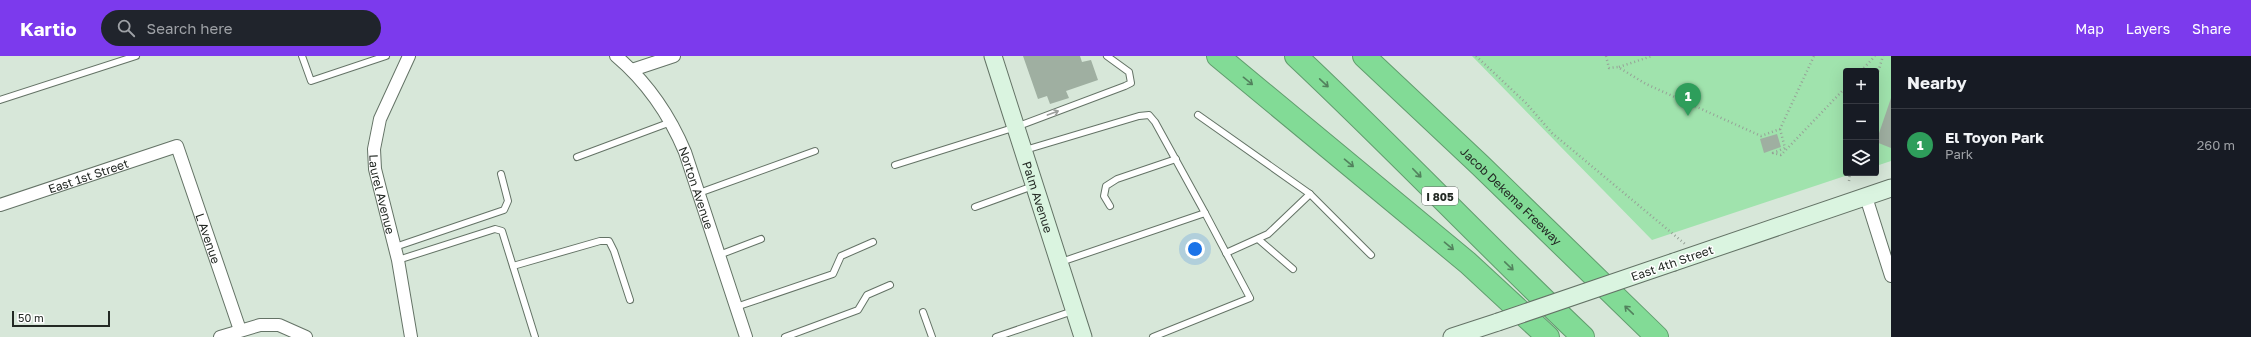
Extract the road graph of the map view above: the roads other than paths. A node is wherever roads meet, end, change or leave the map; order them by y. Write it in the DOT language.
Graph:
graph roads {
  1 [pos="136,56"];
  2 [pos="302,56"];
  3 [pos="386,56"];
  4 [pos="409,56"];
  5 [pos="616,56"];
  6 [pos="674,56"];
  7 [pos="993,56"];
  8 [pos="1107,56"];
  9 [pos="1218,56"];
  10 [pos="1296,56"];
  11 [pos="1364,56"];
  12 [pos="1386,56"];
  13 [pos="632,70"];
  14 [pos="0,100"];
  15 [pos="1198,115"];
  16 [pos="671,122"];
  17 [pos="1016,127"];
  18 [pos="177,146"];
  19 [pos="1024,150"];
  20 [pos="816,151"];
  21 [pos="577,157"];
  22 [pos="1176,159"];
  23 [pos="894,164"];
  24 [pos="1480,164"];
  25 [pos="501,174"];
  26 [pos="1035,186"];
  27 [pos="1891,188"];
  28 [pos="699,193"];
  29 [pos="1310,194"];
  30 [pos="1866,197"];
  31 [pos="0,205"];
  32 [pos="1110,206"];
  33 [pos="975,207"];
  34 [pos="1205,213"];
  35 [pos="761,239"];
  36 [pos="1258,239"];
  37 [pos="873,242"];
  38 [pos="394,247"];
  39 [pos="1226,253"];
  40 [pos="719,255"];
  41 [pos="1371,255"];
  42 [pos="398,260"];
  43 [pos="1059,262"];
  44 [pos="513,266"];
  45 [pos="1293,269"];
  46 [pos="1891,276"];
  47 [pos="890,285"];
  48 [pos="630,300"];
  49 [pos="736,307"];
  50 [pos="1075,311"];
  51 [pos="923,312"];
  52 [pos="1491,329"];
  53 [pos="240,330"];
  54 [pos="407,336"];
  55 [pos="220,337"];
  56 [pos="306,337"];
  57 [pos="535,337"];
  58 [pos="746,337"];
  59 [pos="785,337"];
  60 [pos="932,337"];
  61 [pos="996,337"];
  62 [pos="1083,337"];
  63 [pos="1153,337"];
  64 [pos="1452,337"];
  65 [pos="1548,337"];
  66 [pos="1584,337"];
  67 [pos="1657,337"];
  1 -- 14 [label="lane"];
  2 -- 3 [label="lane"];
  4 -- 38 [label="street, Laurel Avenue"];
  5 -- 13 [label="street, Norton Avenue"];
  6 -- 13 [label="street"];
  7 -- 17 [label="street, Palm Avenue"];
  17 -- 8 [label="lane, one-way"];
  9 -- 65 [label="highway, one-way"];
  10 -- 66 [label="highway, I 805, one-way"];
  11 -- 24 [label="highway, Jacob Dekema Freeway"];
  12 -- 24 [label="highway"];
  13 -- 16 [label="street, Norton Avenue"];
  15 -- 29 [label="lane"];
  16 -- 21 [label="lane"];
  16 -- 28 [label="street, Norton Avenue"];
  17 -- 19 [label="street, Palm Avenue"];
  17 -- 23 [label="lane"];
  18 -- 31 [label="street, East 1st Street"];
  18 -- 53 [label="street, L Avenue"];
  19 -- 22 [label="lane"];
  19 -- 26 [label="street, Palm Avenue"];
  20 -- 28 [label="lane"];
  22 -- 32 [label="lane"];
  22 -- 34 [label="lane"];
  67 -- 24 [label="highway, Jacob Dekema Freeway, one-way"];
  25 -- 38 [label="lane"];
  26 -- 33 [label="lane"];
  26 -- 43 [label="street, Palm Avenue"];
  27 -- 30 [label="street, East 4th Street"];
  28 -- 40 [label="street, Norton Avenue"];
  29 -- 36 [label="lane"];
  29 -- 41 [label="lane"];
  30 -- 46 [label="street"];
  30 -- 52 [label="street, East 4th Street, bridge"];
  34 -- 39 [label="lane"];
  34 -- 43 [label="lane"];
  35 -- 40 [label="lane"];
  36 -- 39 [label="lane"];
  36 -- 45 [label="lane"];
  37 -- 49 [label="lane"];
  38 -- 42 [label="street, Laurel Avenue"];
  39 -- 63 [label="lane"];
  40 -- 49 [label="street, Norton Avenue"];
  42 -- 44 [label="lane"];
  42 -- 54 [label="street, Laurel Avenue"];
  43 -- 50 [label="street, Palm Avenue"];
  44 -- 48 [label="lane"];
  44 -- 57 [label="lane"];
  47 -- 59 [label="lane"];
  49 -- 58 [label="street, Norton Avenue"];
  50 -- 61 [label="lane"];
  50 -- 62 [label="street, Palm Avenue"];
  51 -- 60 [label="lane"];
  52 -- 64 [label="street, East 4th Street"];
  53 -- 55 [label="street"];
  53 -- 56 [label="street"];
}
